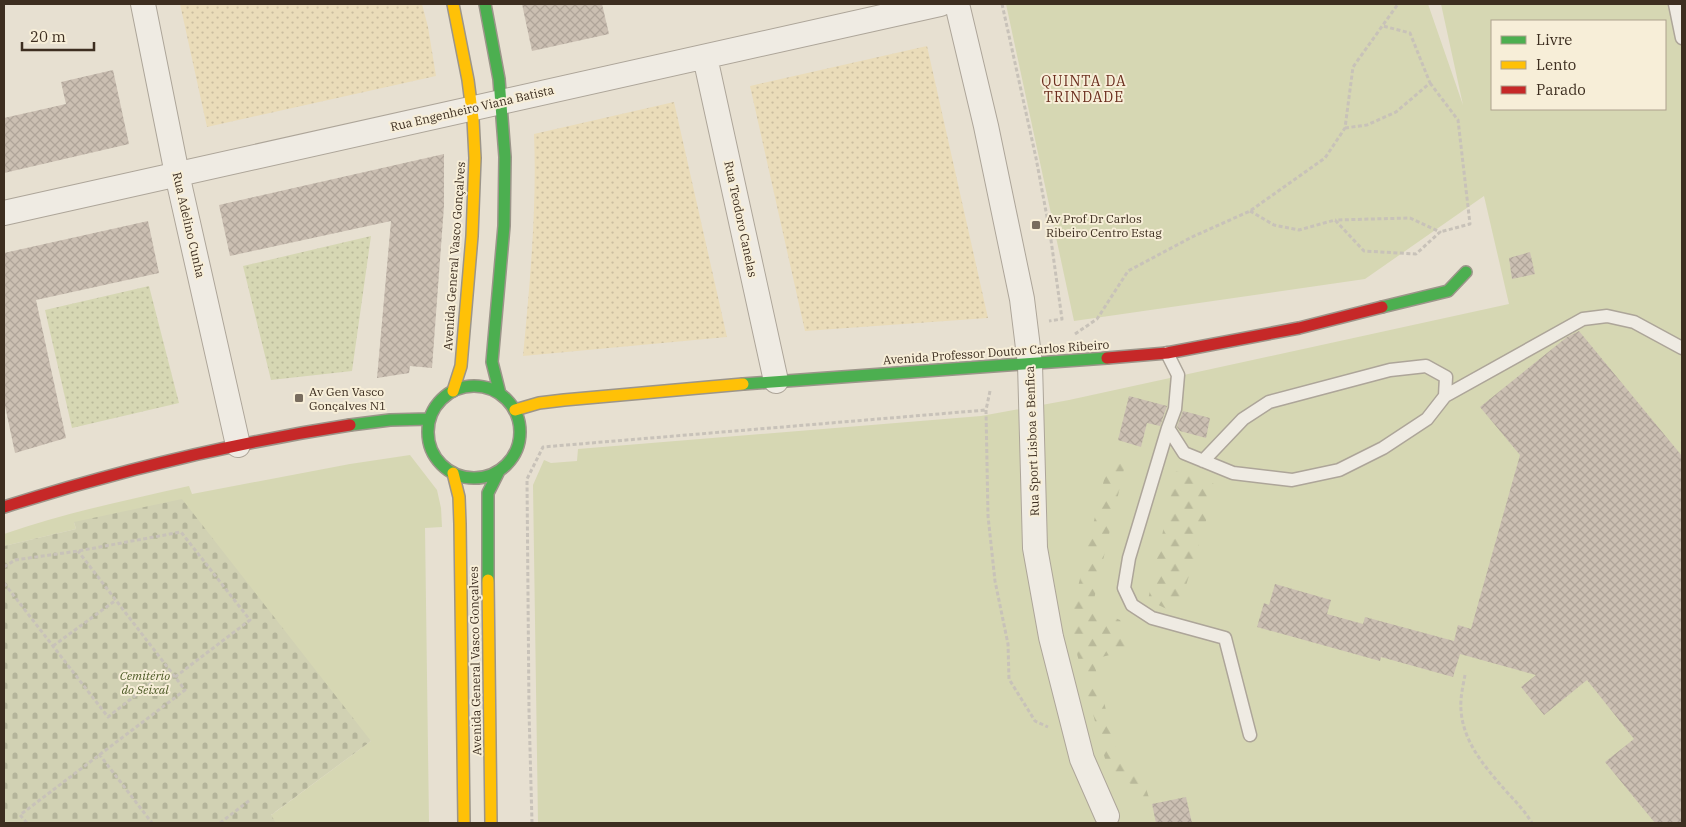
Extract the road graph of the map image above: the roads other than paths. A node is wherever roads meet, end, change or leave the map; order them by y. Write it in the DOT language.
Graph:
graph roads {
  1 [pos="143,4"];
  2 [pos="453,4"];
  3 [pos="485,4"];
  4 [pos="940,4"];
  5 [pos="957,4"];
  6 [pos="1675,4"];
  7 [pos="1682,38"];
  8 [pos="705,57"];
  9 [pos="502,101"];
  10 [pos="472,108"];
  11 [pos="177,174"];
  12 [pos="4,213"];
  13 [pos="1466,272"];
  14 [pos="1682,348"];
  15 [pos="1167,352"];
  16 [pos="1030,364"];
  17 [pos="776,381"];
  18 [pos="453,391"];
  19 [pos="500,394"];
  20 [pos="1445,396"];
  21 [pos="515,410"];
  22 [pos="429,420"];
  23 [pos="1168,428"];
  24 [pos="238,445"];
  25 [pos="1203,461"];
  26 [pos="499,471"];
  27 [pos="453,474"];
  28 [pos="4,507"];
  29 [pos="1250,736"];
  30 [pos="1108,820"];
  31 [pos="464,823"];
  32 [pos="491,823"];
  1 -- 11 [label="street, Rua Adelino Cunha"];
  2 -- 10 [label="main road, Avenida General Vasco Gonçalves"];
  3 -- 9 [label="main road"];
  4 -- 8 [label="street, Rua Engenheiro Viana Batista"];
  5 -- 16 [label="street, Rua Sport Lisboa e Benfica"];
  6 -- 7 [label="lane"];
  8 -- 9 [label="street, Rua Engenheiro Viana Batista"];
  8 -- 17 [label="street, Rua Teodoro Canelas"];
  9 -- 10 [label="street, Rua Engenheiro Viana Batista"];
  9 -- 19 [label="main road"];
  10 -- 11 [label="street, Rua Engenheiro Viana Batista"];
  10 -- 18 [label="main road, Avenida General Vasco Gonçalves"];
  11 -- 12 [label="street, Rua Engenheiro Viana Batista"];
  11 -- 24 [label="street, Rua Adelino Cunha"];
  13 -- 15 [label="main road, Avenida Professor Doutor Carlos Ribeiro"];
  14 -- 20 [label="lane"];
  15 -- 16 [label="main road, Avenida Professor Doutor Carlos Ribeiro"];
  15 -- 23 [label="lane"];
  16 -- 17 [label="main road, Avenida Professor Doutor Carlos Ribeiro"];
  16 -- 30 [label="street, Rua Sport Lisboa e Benfica"];
  17 -- 21 [label="main road, Avenida Professor Doutor Carlos Ribeiro"];
  18 -- 19 [label="main road"];
  18 -- 22 [label="main road"];
  19 -- 21 [label="main road"];
  20 -- 25 [label="lane"];
  20 -- 25 [label="lane"];
  21 -- 26 [label="main road"];
  22 -- 24 [label="main road"];
  22 -- 27 [label="main road"];
  23 -- 25 [label="lane"];
  23 -- 29 [label="lane"];
  24 -- 28 [label="main road"];
  26 -- 27 [label="main road"];
  26 -- 32 [label="main road, Avenida General Vasco Gonçalves"];
  27 -- 31 [label="main road, Avenida General Vasco Gonçalves"];
}
